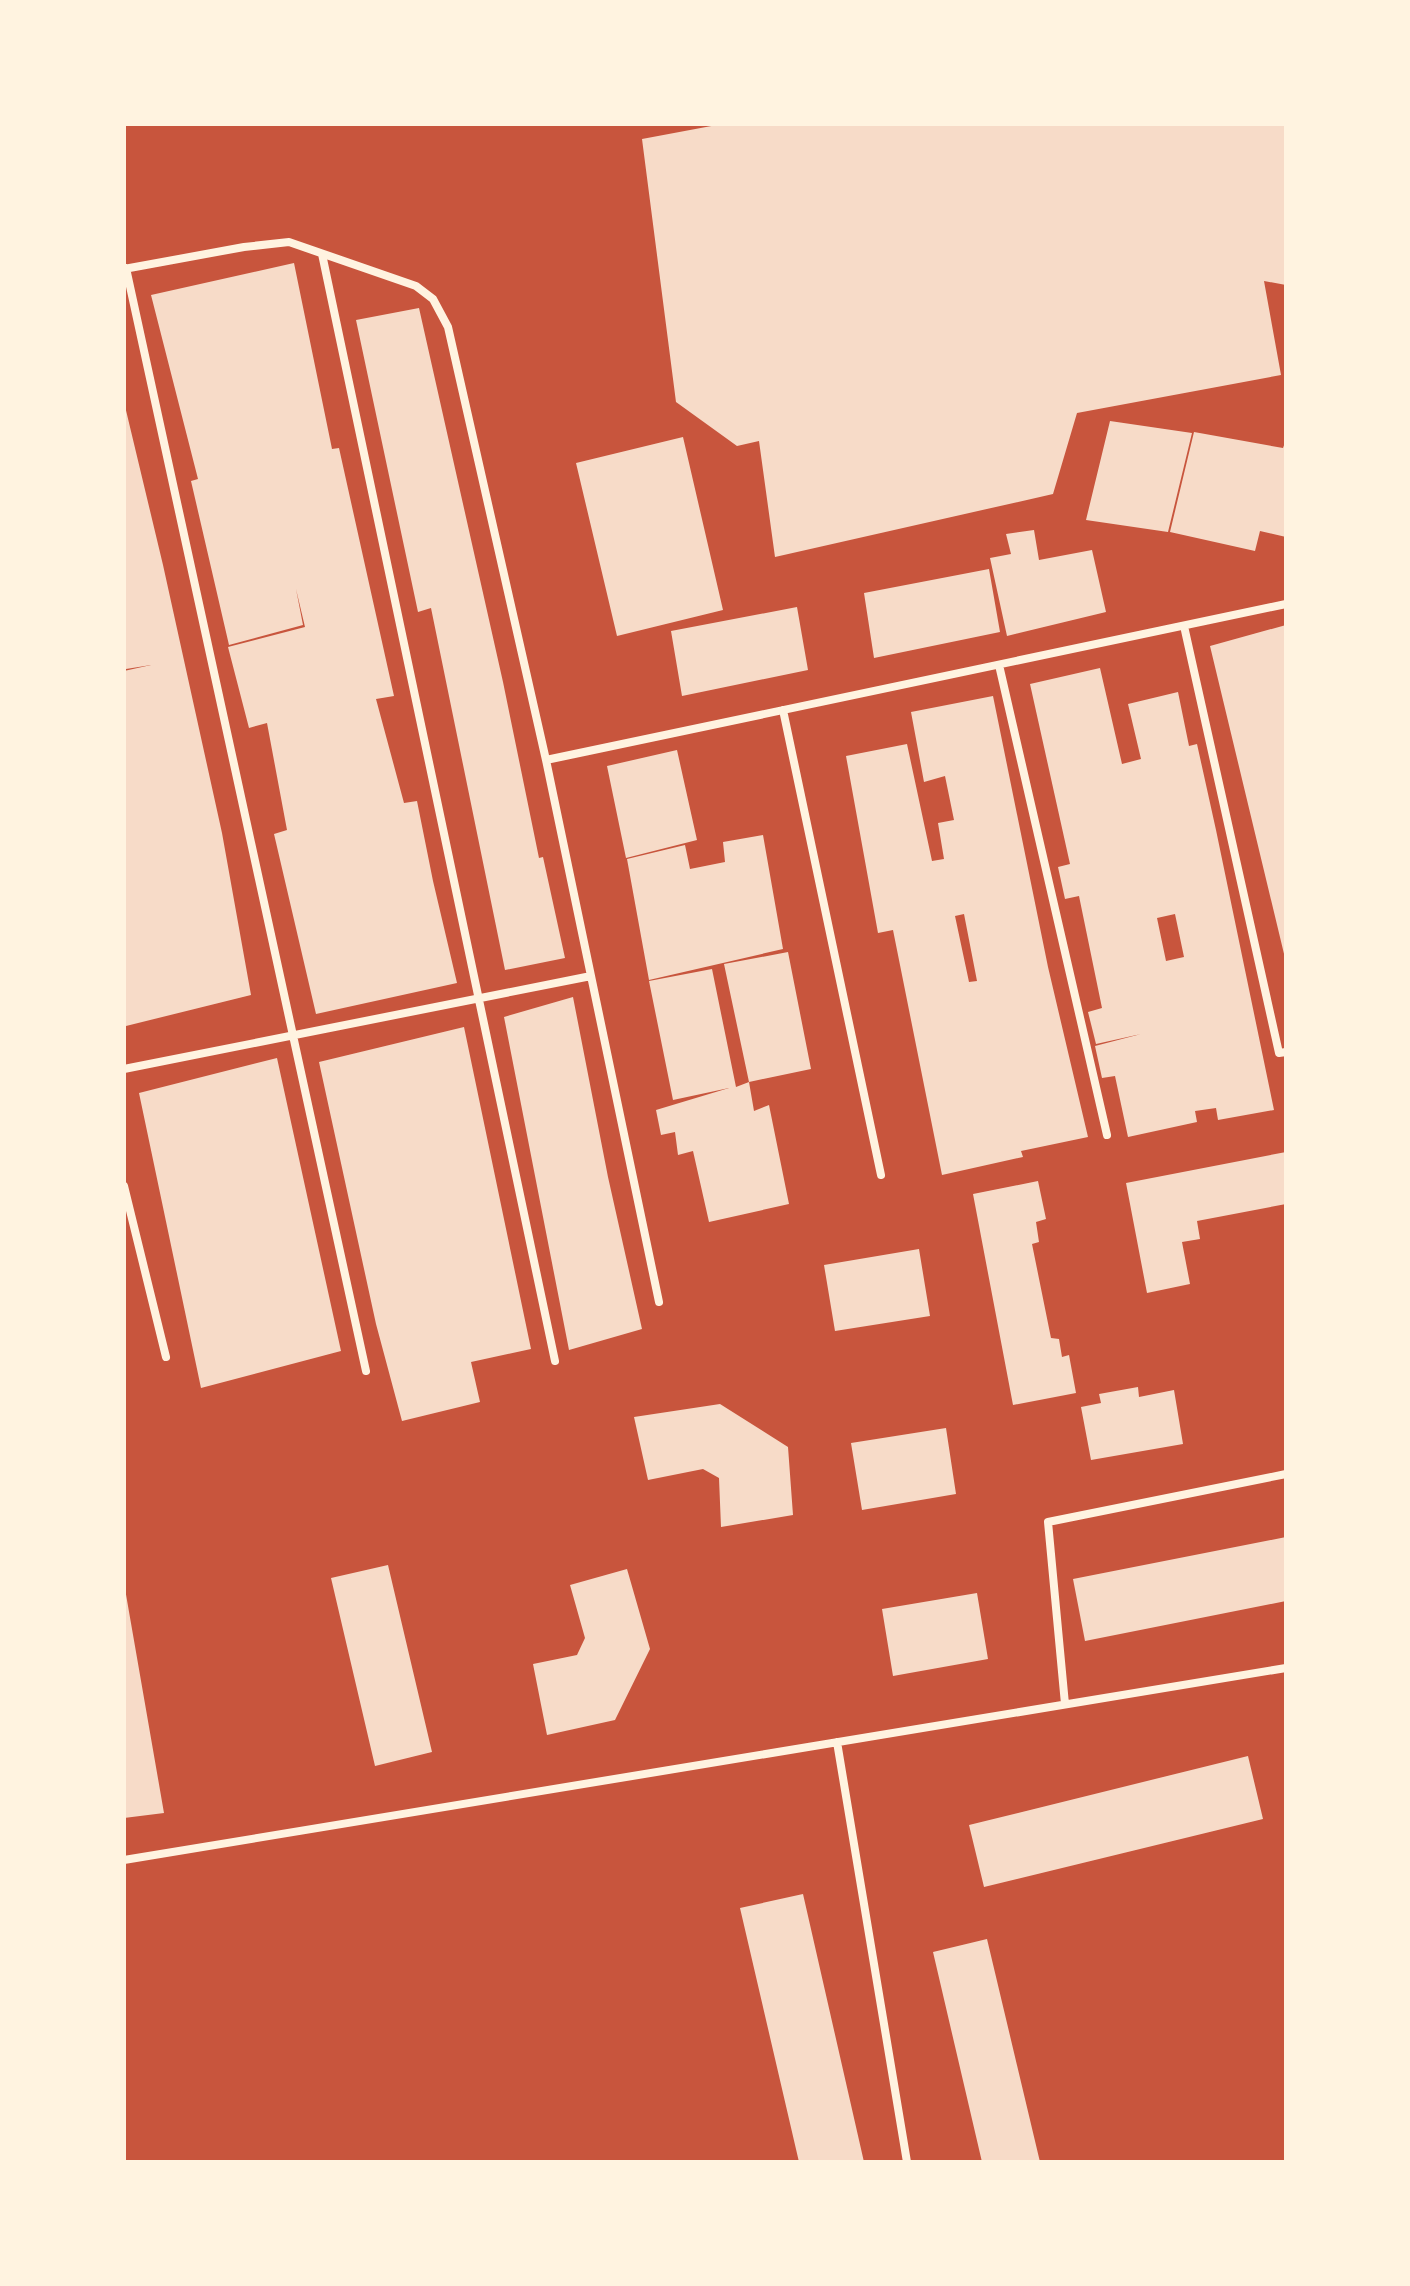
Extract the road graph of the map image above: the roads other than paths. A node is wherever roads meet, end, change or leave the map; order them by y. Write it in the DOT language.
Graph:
graph roads {
  1 [pos="322,254"];
  2 [pos="125,268"];
  3 [pos="1286,604"];
  4 [pos="1184,626"];
  5 [pos="999,665"];
  6 [pos="783,710"];
  7 [pos="546,760"];
  8 [pos="591,976"];
  9 [pos="479,999"];
  10 [pos="291,1036"];
  11 [pos="1286,1052"];
  12 [pos="124,1069"];
  13 [pos="1107,1135"];
  14 [pos="881,1175"];
  15 [pos="124,1186"];
  16 [pos="659,1302"];
  17 [pos="166,1357"];
  18 [pos="555,1361"];
  19 [pos="366,1371"];
  20 [pos="1286,1474"];
  21 [pos="1286,1668"];
  22 [pos="1065,1704"];
  23 [pos="837,1742"];
  24 [pos="124,1860"];
  25 [pos="907,2162"];
  1 -- 2 [label="street"];
  1 -- 7 [label="street"];
  1 -- 9 [label="street"];
  2 -- 10 [label="street"];
  3 -- 4 [label="street"];
  4 -- 5 [label="street"];
  4 -- 11 [label="street"];
  5 -- 6 [label="street"];
  5 -- 13 [label="street"];
  6 -- 7 [label="street"];
  6 -- 14 [label="street"];
  7 -- 8 [label="street"];
  8 -- 9 [label="street"];
  8 -- 16 [label="street"];
  9 -- 10 [label="street"];
  9 -- 18 [label="street"];
  10 -- 12 [label="street"];
  10 -- 19 [label="street"];
  15 -- 17 [label="street"];
  20 -- 22 [label="street"];
  21 -- 22 [label="street"];
  22 -- 23 [label="street"];
  23 -- 24 [label="street"];
  23 -- 25 [label="street"];
}
